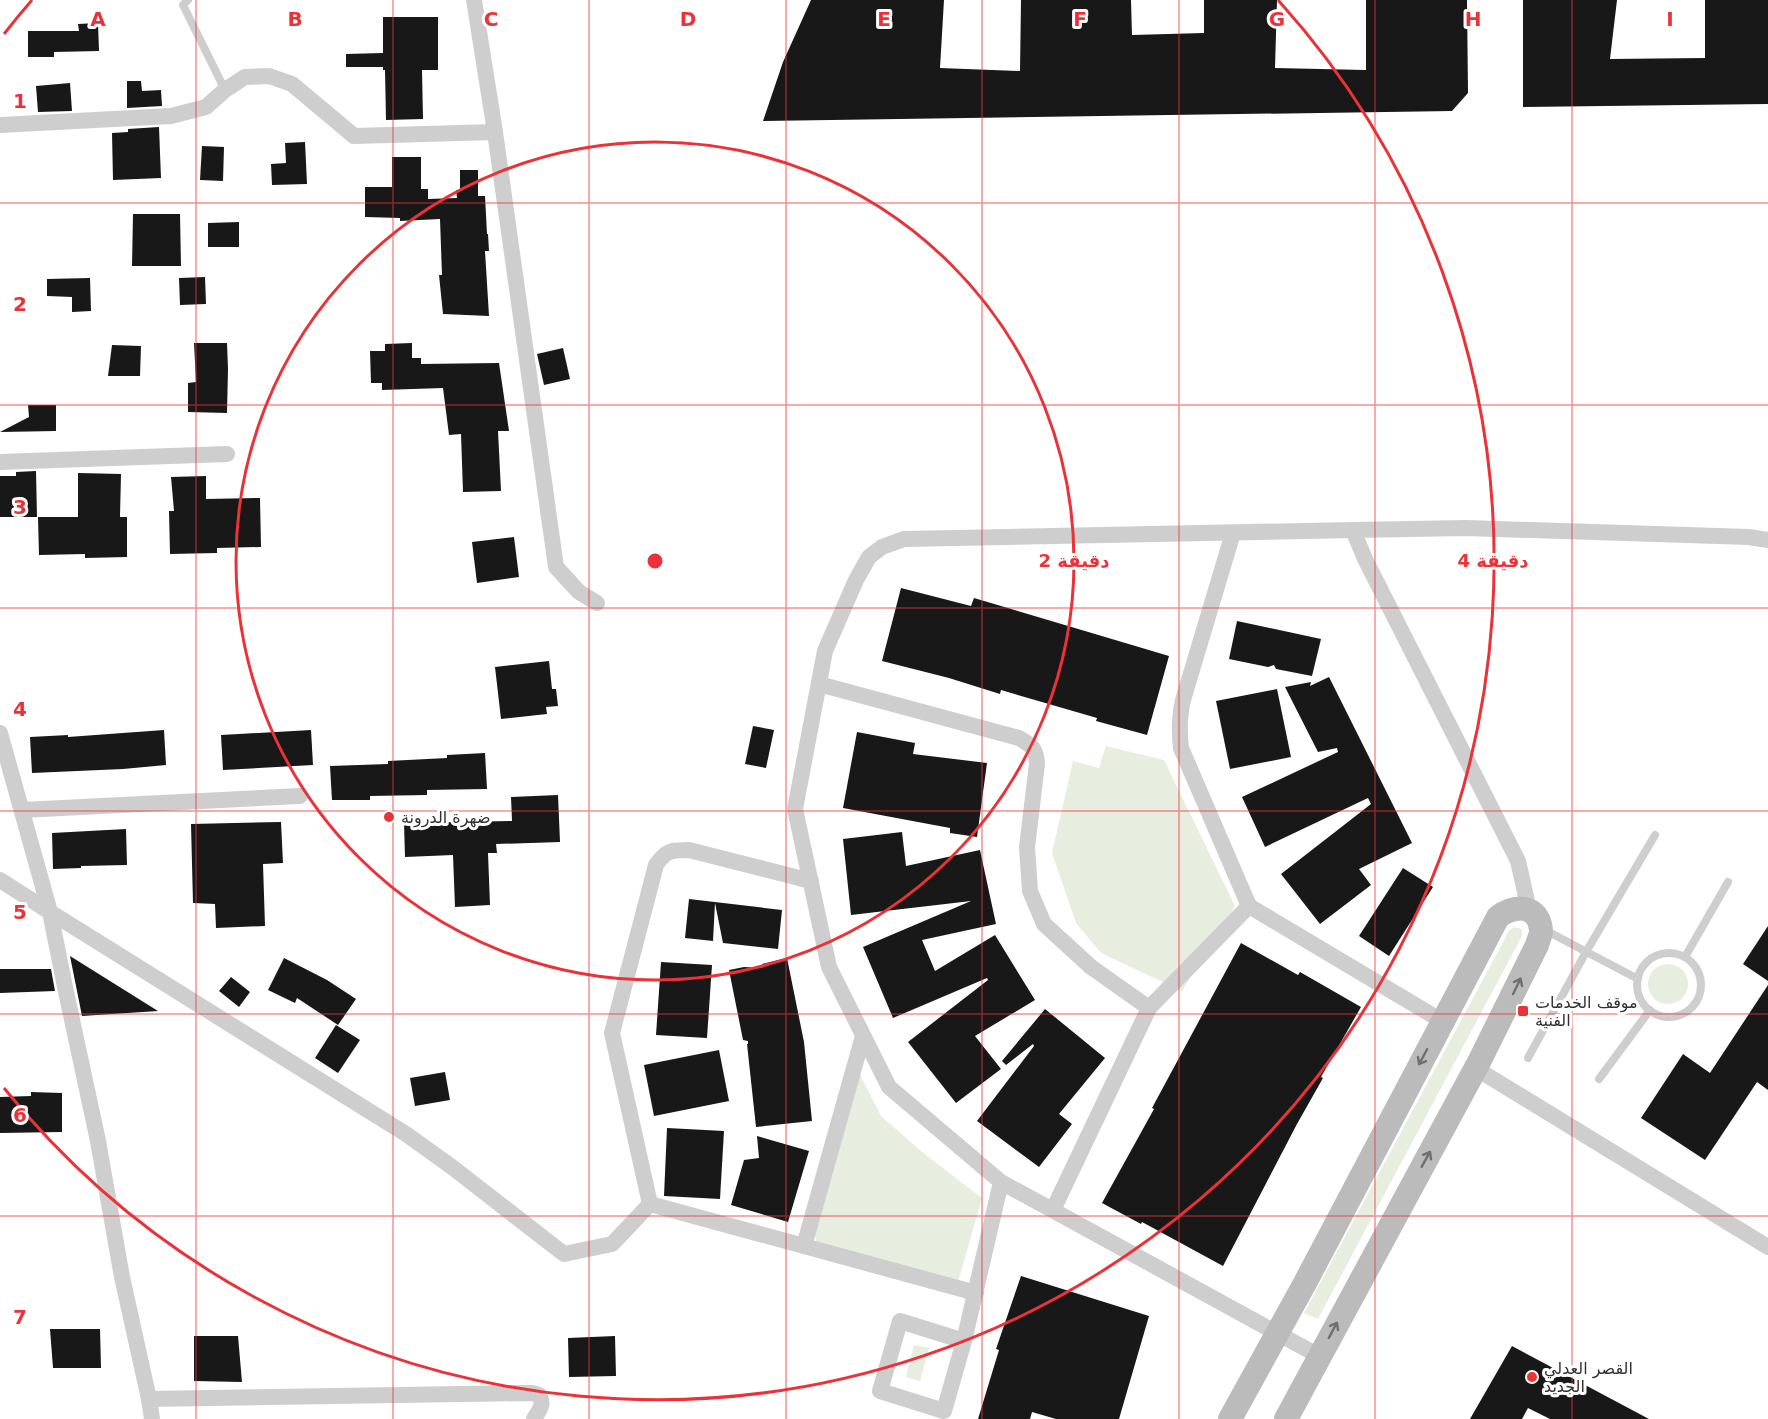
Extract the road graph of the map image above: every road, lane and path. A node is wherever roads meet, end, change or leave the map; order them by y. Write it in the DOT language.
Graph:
graph roads {
  1 [pos="188,0"];
  2 [pos="474,0"];
  3 [pos="225,90"];
  4 [pos="0,125"];
  5 [pos="495,132"];
  6 [pos="227,454"];
  7 [pos="0,462"];
  8 [pos="1353,530"];
  9 [pos="1233,533"];
  10 [pos="1768,540"];
  11 [pos="597,603"];
  12 [pos="819,684"];
  13 [pos="0,733"];
  14 [pos="300,796"];
  15 [pos="22,810"];
  16 [pos="1655,835"];
  17 [pos="0,880"];
  18 [pos="811,882"];
  19 [pos="1728,882"];
  20 [pos="1249,906"];
  21 [pos="51,912"];
  22 [pos="1535,919"];
  23 [pos="1586,952"];
  24 [pos="1685,957"];
  25 [pos="1638,979"];
  26 [pos="1149,1008"];
  27 [pos="1650,1010"];
  28 [pos="1442,1021"];
  29 [pos="864,1036"];
  30 [pos="1528,1058"];
  31 [pos="1475,1068"];
  32 [pos="1599,1079"];
  33 [pos="1001,1182"];
  34 [pos="650,1204"];
  35 [pos="1053,1209"];
  36 [pos="804,1246"];
  37 [pos="1768,1247"];
  38 [pos="976,1293"];
  39 [pos="1277,1333"];
  40 [pos="964,1341"];
  41 [pos="1319,1356"];
  42 [pos="149,1399"];
  43 [pos="152,1419"];
  44 [pos="534,1419"];
  45 [pos="1230,1419"];
  46 [pos="1286,1419"];
  1 -- 3 [label="lane"];
  2 -- 5 [label="street"];
  3 -- 4 [label="street"];
  3 -- 5 [label="street"];
  5 -- 11 [label="street"];
  6 -- 7 [label="street"];
  8 -- 9 [label="street"];
  8 -- 10 [label="street"];
  8 -- 22 [label="street"];
  9 -- 12 [label="street"];
  9 -- 20 [label="street"];
  12 -- 18 [label="street"];
  12 -- 26 [label="street"];
  13 -- 15 [label="street"];
  14 -- 15 [label="street"];
  15 -- 21 [label="street"];
  16 -- 23 [label="lane"];
  17 -- 21 [label="street"];
  18 -- 29 [label="street"];
  18 -- 34 [label="street"];
  19 -- 24 [label="lane"];
  20 -- 26 [label="street"];
  20 -- 28 [label="street"];
  21 -- 34 [label="street"];
  21 -- 42 [label="street"];
  22 -- 23 [label="lane"];
  22 -- 28 [label="street"];
  31 -- 22 [label="street, one-way"];
  23 -- 25 [label="lane"];
  23 -- 30 [label="lane"];
  24 -- 25 [label="lane"];
  24 -- 27 [label="lane"];
  25 -- 27 [label="lane"];
  26 -- 35 [label="street"];
  27 -- 32 [label="lane"];
  28 -- 39 [label="street, one-way"];
  29 -- 33 [label="street"];
  29 -- 36 [label="street"];
  31 -- 37 [label="street"];
  41 -- 31 [label="street, one-way"];
  33 -- 35 [label="street"];
  33 -- 38 [label="street"];
  34 -- 36 [label="street"];
  35 -- 39 [label="street"];
  36 -- 38 [label="street"];
  38 -- 40 [label="street"];
  39 -- 41 [label="street"];
  39 -- 45 [label="street"];
  40 -- 40 [label="street"];
  41 -- 46 [label="street"];
  42 -- 43 [label="street"];
  42 -- 44 [label="street"];
}
